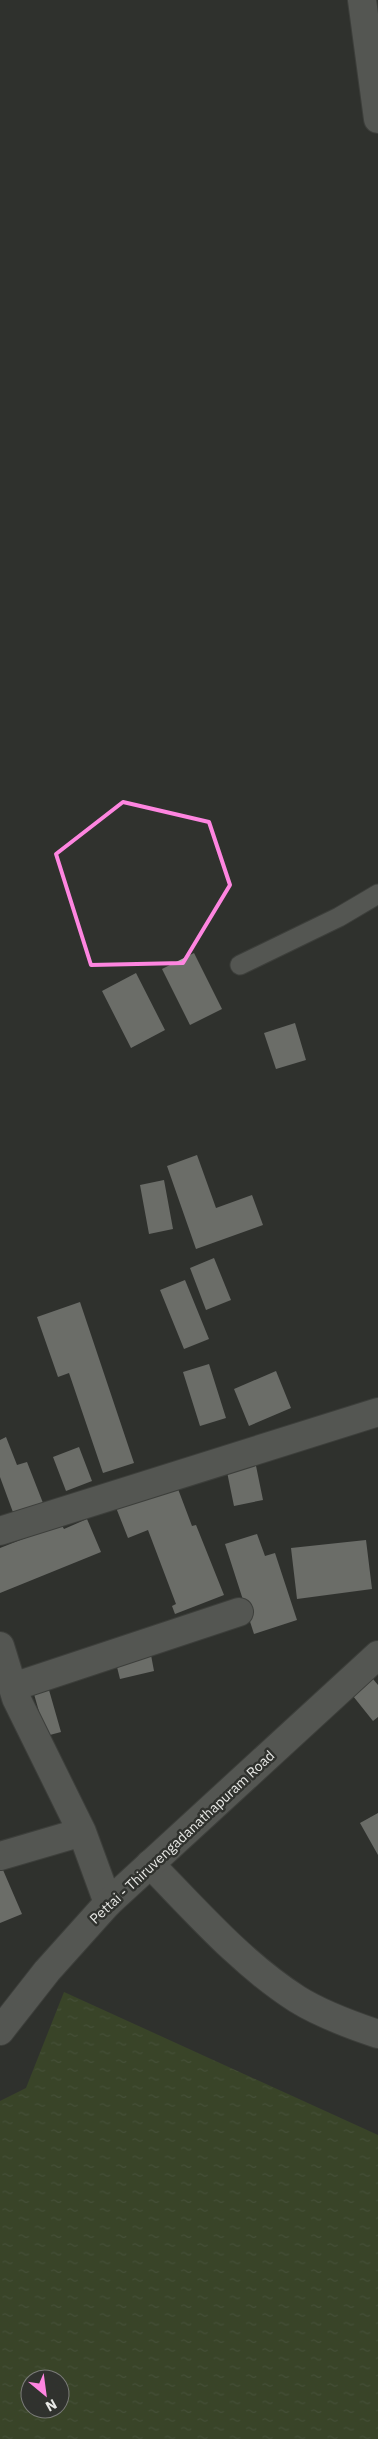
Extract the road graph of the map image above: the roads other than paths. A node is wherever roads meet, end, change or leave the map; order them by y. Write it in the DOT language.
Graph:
graph roads {
  1 [pos="362,0"];
  2 [pos="378,119"];
  3 [pos="378,894"];
  4 [pos="240,965"];
  5 [pos="378,1412"];
  6 [pos="0,1532"];
  7 [pos="239,1612"];
  8 [pos="0,1646"];
  9 [pos="378,1655"];
  10 [pos="10,1696"];
  11 [pos="82,1832"];
  12 [pos="0,1856"];
  13 [pos="150,1864"];
  14 [pos="108,1903"];
  15 [pos="0,2031"];
  16 [pos="378,2034"];
  1 -- 2 [label="street"];
  3 -- 4 [label="lane"];
  5 -- 6 [label="street"];
  7 -- 10 [label="street"];
  8 -- 10 [label="street"];
  9 -- 13 [label="street, Pettai - Thiruvengadanathapuram Road"];
  10 -- 11 [label="street"];
  11 -- 12 [label="street"];
  11 -- 14 [label="street"];
  13 -- 14 [label="street, Pettai - Thiruvengadanathapuram Road"];
  13 -- 16 [label="street"];
  14 -- 15 [label="street, Pettai - Thiruvengadanathapuram Road"];
}
